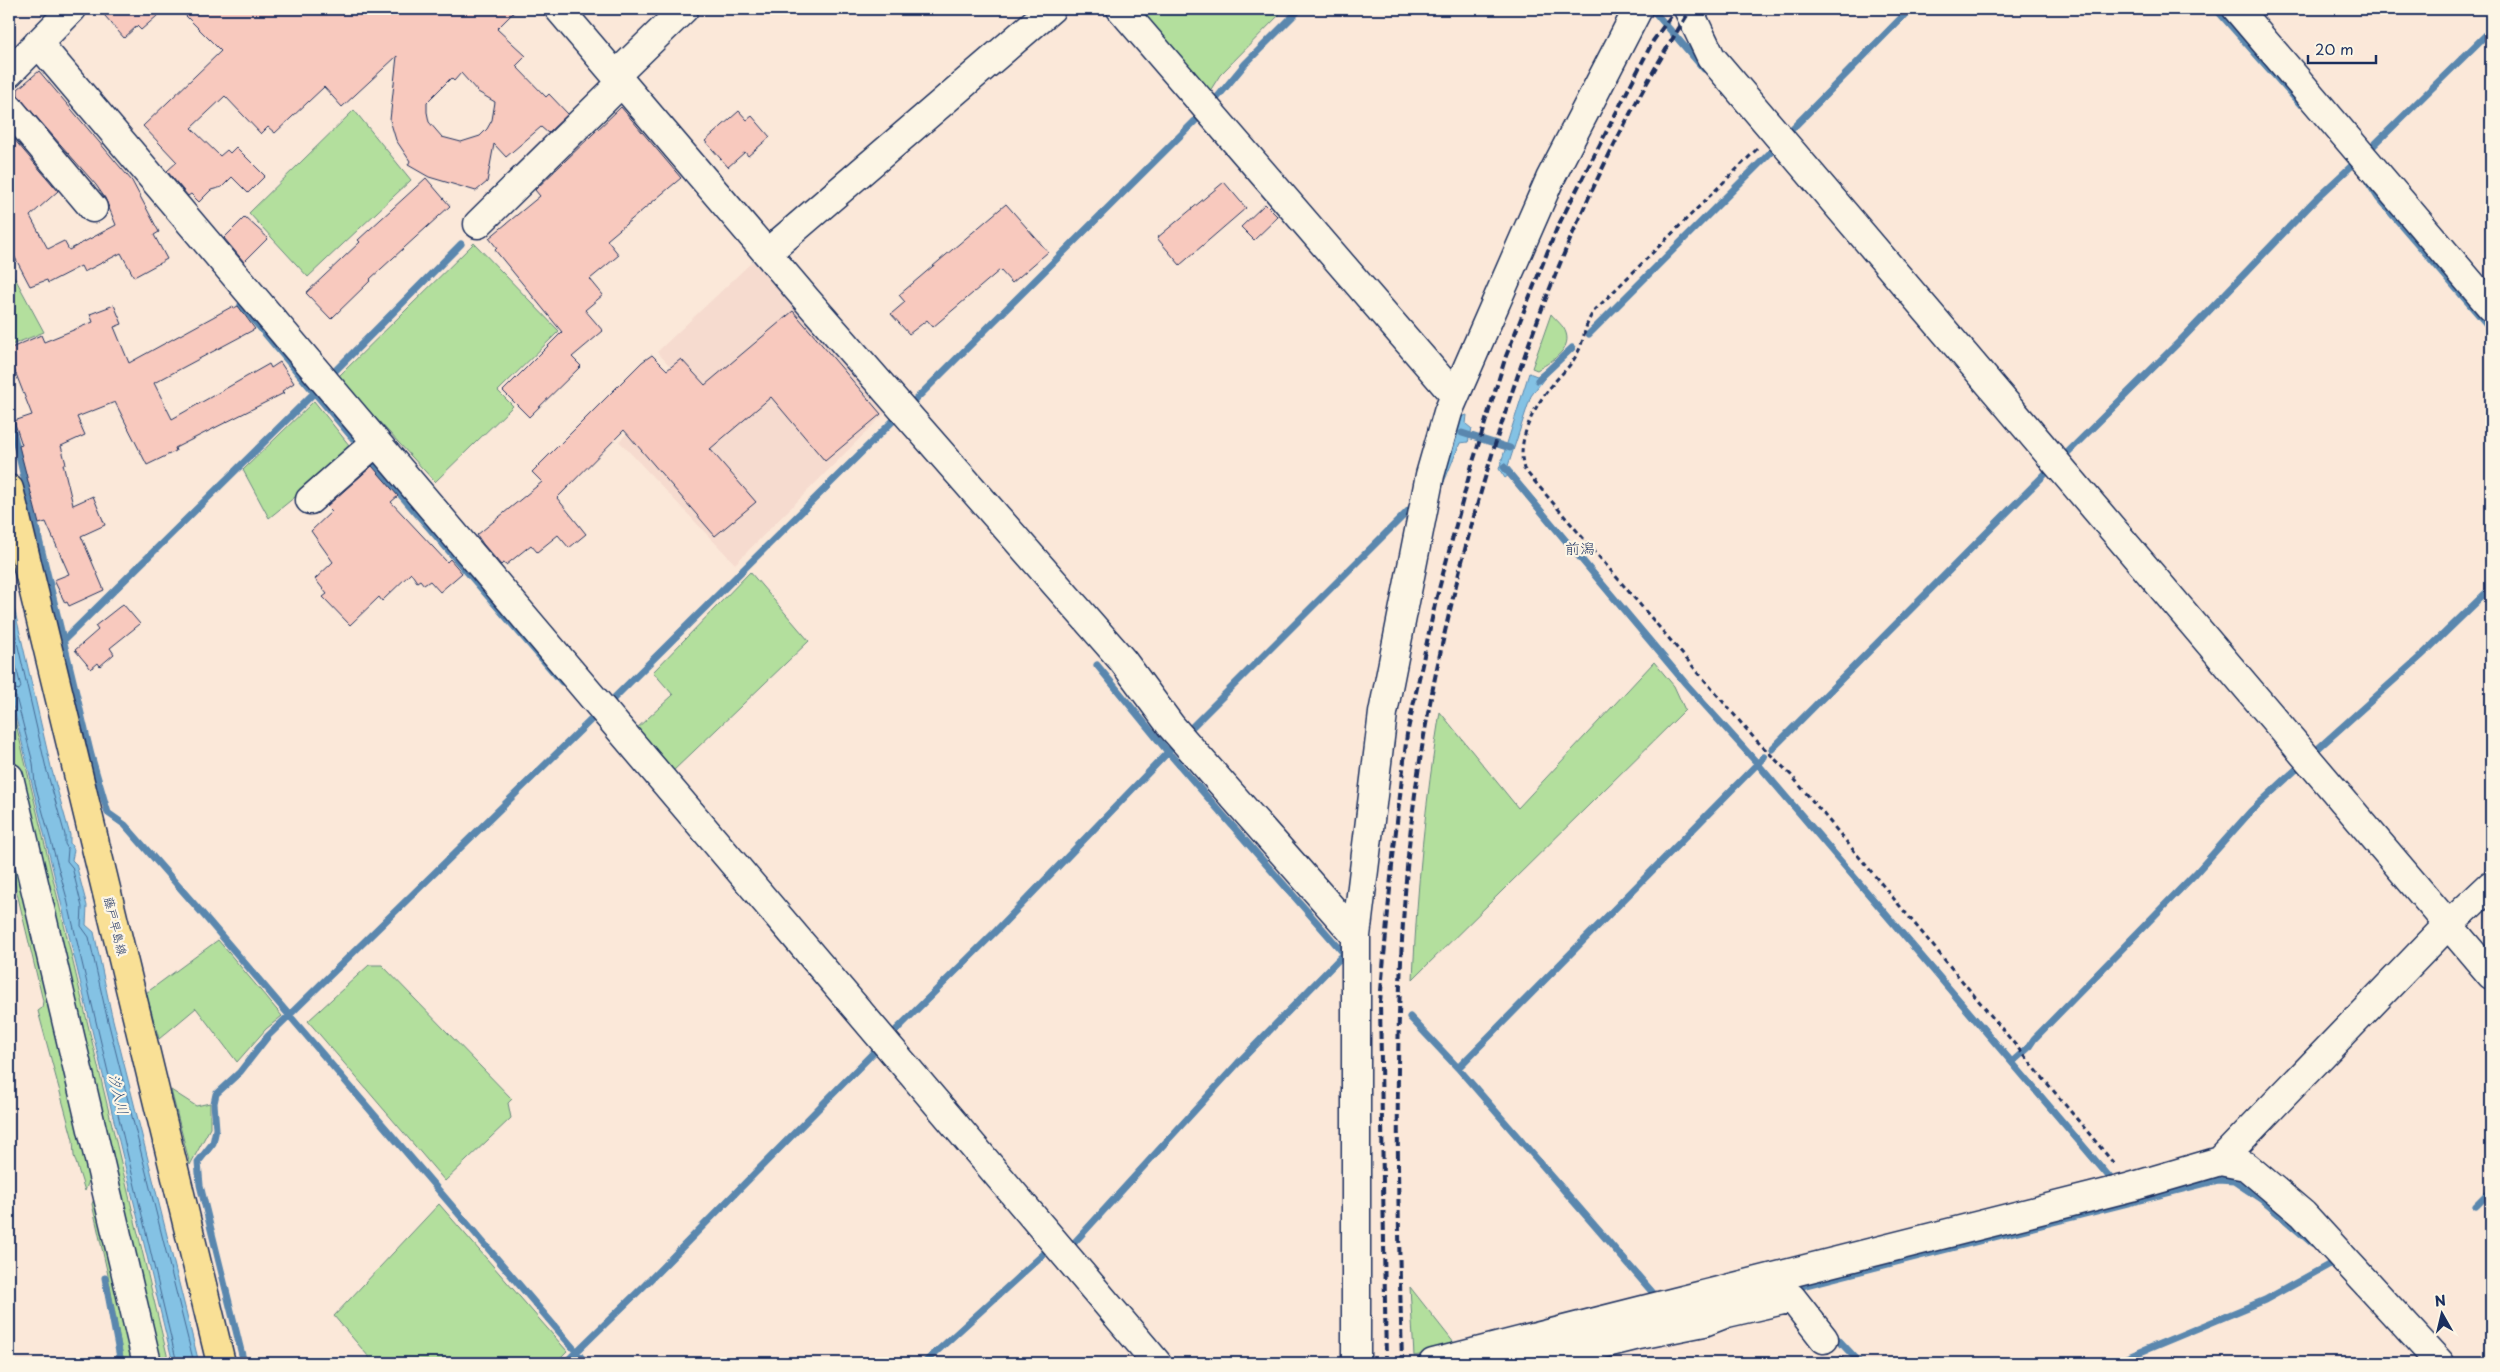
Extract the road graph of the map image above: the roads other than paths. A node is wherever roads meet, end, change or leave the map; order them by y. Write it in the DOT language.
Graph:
graph roads {
  1 [pos="72,9"];
  2 [pos="559,9"];
  3 [pos="684,9"];
  4 [pos="1051,9"];
  5 [pos="1121,9"];
  6 [pos="1688,9"];
  7 [pos="2237,9"];
  8 [pos="1638,10"];
  9 [pos="38,43"];
  10 [pos="9,73"];
  11 [pos="619,79"];
  12 [pos="9,108"];
  13 [pos="93,208"];
  14 [pos="478,224"];
  15 [pos="767,253"];
  16 [pos="2491,307"];
  17 [pos="1452,404"];
  18 [pos="368,448"];
  19 [pos="9,489"];
  20 [pos="310,500"];
  21 [pos="9,777"];
  22 [pos="2491,885"];
  23 [pos="2444,930"];
  24 [pos="1356,936"];
  25 [pos="2491,975"];
  26 [pos="2220,1162"];
  27 [pos="1781,1289"];
  28 [pos="1578,1339"];
  29 [pos="1824,1339"];
  30 [pos="1464,1360"];
  31 [pos="147,1363"];
  32 [pos="222,1363"];
  33 [pos="1157,1363"];
  34 [pos="1356,1363"];
  35 [pos="1433,1363"];
  36 [pos="1527,1363"];
  37 [pos="2440,1363"];
  1 -- 9 [label="street"];
  2 -- 11 [label="street"];
  3 -- 11 [label="street"];
  4 -- 15 [label="street"];
  5 -- 17 [label="street"];
  6 -- 23 [label="street"];
  7 -- 16 [label="street"];
  8 -- 17 [label="street"];
  9 -- 10 [label="street"];
  9 -- 18 [label="street"];
  11 -- 14 [label="street"];
  11 -- 15 [label="street"];
  12 -- 13 [label="street"];
  15 -- 24 [label="street"];
  17 -- 24 [label="street"];
  18 -- 20 [label="street"];
  18 -- 33 [label="street"];
  19 -- 32 [label="main road, 藤戸早島線"];
  21 -- 31 [label="street"];
  22 -- 23 [label="street"];
  23 -- 25 [label="street"];
  23 -- 26 [label="street"];
  24 -- 34 [label="street"];
  26 -- 27 [label="street"];
  26 -- 37 [label="street"];
  27 -- 28 [label="street"];
  27 -- 29 [label="street"];
  28 -- 30 [label="street"];
  28 -- 36 [label="street"];
  30 -- 35 [label="street"];
}
